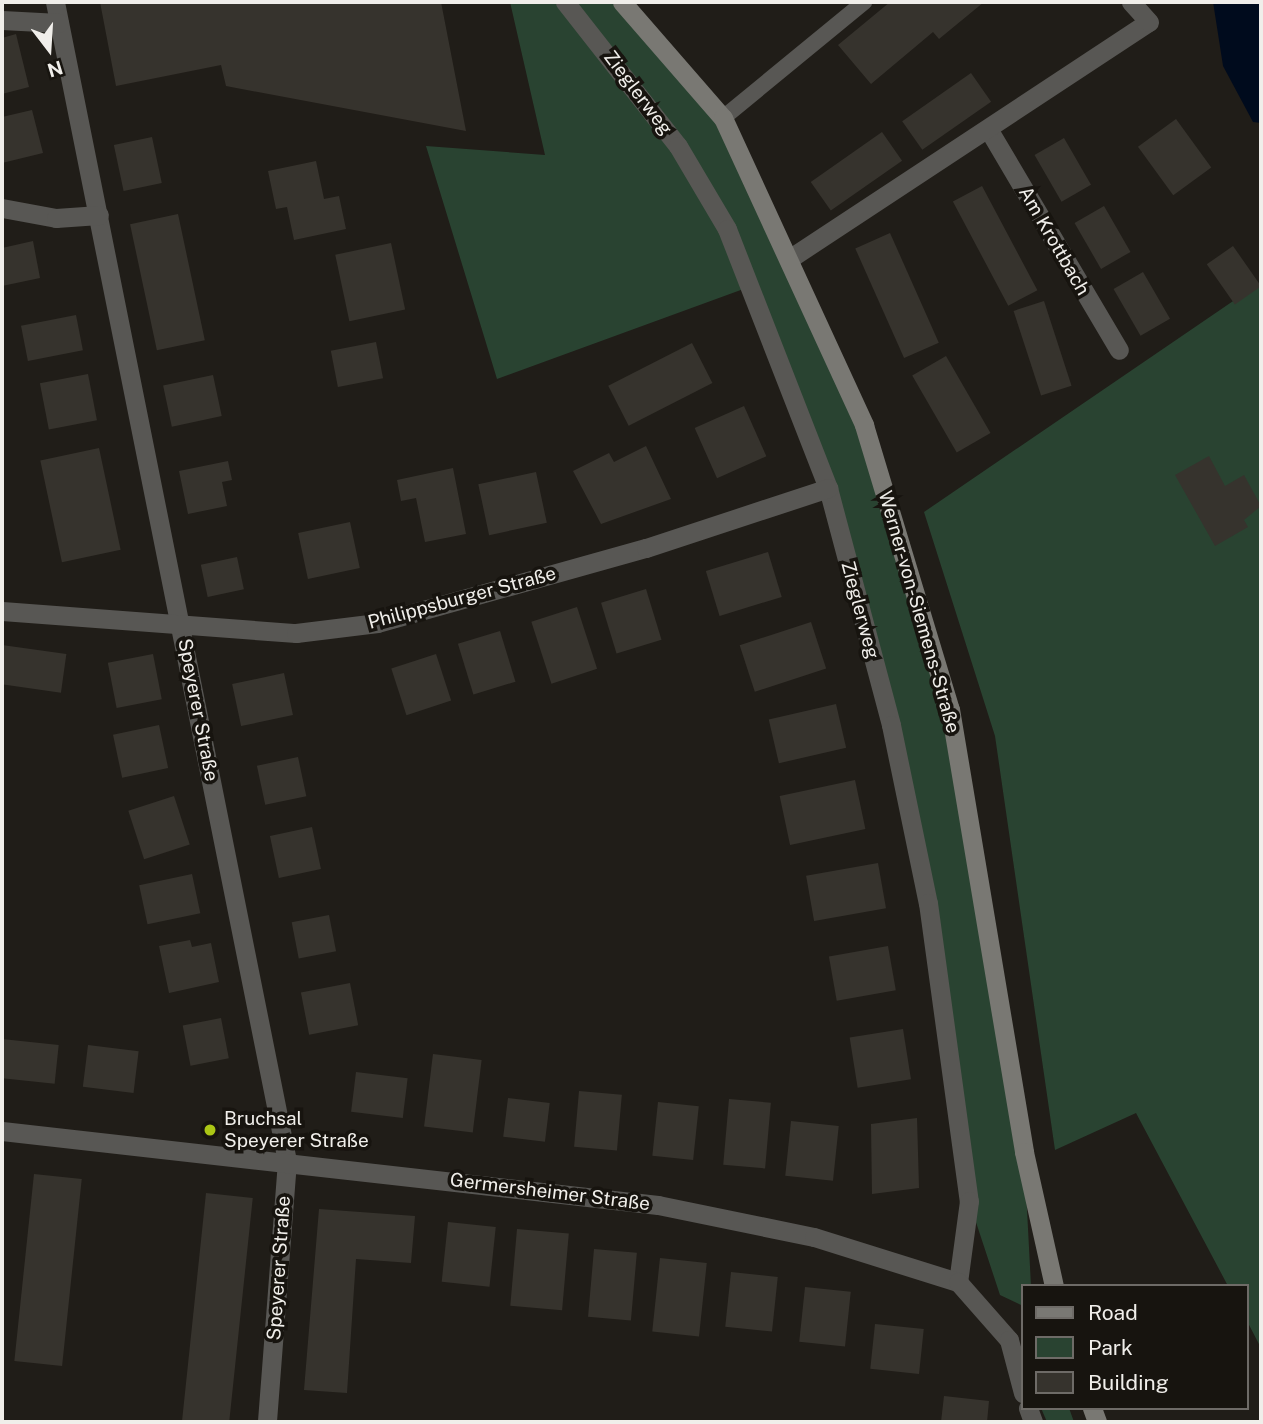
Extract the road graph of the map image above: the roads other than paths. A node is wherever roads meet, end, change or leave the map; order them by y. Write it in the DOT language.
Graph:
graph roads {
  1 [pos="55,2"];
  2 [pos="565,2"];
  3 [pos="622,2"];
  4 [pos="864,2"];
  5 [pos="1131,2"];
  6 [pos="2,20"];
  7 [pos="59,23"];
  8 [pos="723,118"];
  9 [pos="990,132"];
  10 [pos="2,208"];
  11 [pos="99,215"];
  12 [pos="792,257"];
  13 [pos="1119,350"];
  14 [pos="828,488"];
  15 [pos="2,611"];
  16 [pos="182,628"];
  17 [pos="2,1131"];
  18 [pos="287,1161"];
  19 [pos="958,1282"];
  20 [pos="1054,1284"];
  21 [pos="1016,1338"];
  22 [pos="1021,1377"];
  23 [pos="267,1422"];
  1 -- 7 [label="street, Speyerer Straße"];
  2 -- 14 [label="street, Zieglerweg"];
  3 -- 8 [label="main road, Werner-von-Siemens-Straße"];
  4 -- 8 [label="lane"];
  5 -- 9 [label="street"];
  6 -- 7 [label="street"];
  7 -- 11 [label="street, Speyerer Straße"];
  8 -- 12 [label="main road, Werner-von-Siemens-Straße"];
  9 -- 12 [label="street"];
  9 -- 13 [label="street, Am Krottbach"];
  10 -- 11 [label="street"];
  11 -- 16 [label="street, Speyerer Straße"];
  12 -- 20 [label="main road, Werner-von-Siemens-Straße"];
  14 -- 16 [label="street, Philippsburger Straße"];
  14 -- 19 [label="street, Zieglerweg"];
  15 -- 16 [label="street, Philippsburger Straße"];
  16 -- 18 [label="street, Speyerer Straße"];
  17 -- 18 [label="street, Germersheimer Straße"];
  18 -- 19 [label="street, Germersheimer Straße"];
  18 -- 23 [label="street, Speyerer Straße"];
  19 -- 21 [label="street, Germersheimer Straße"];
  21 -- 22 [label="street, Germersheimer Straße"];
}
